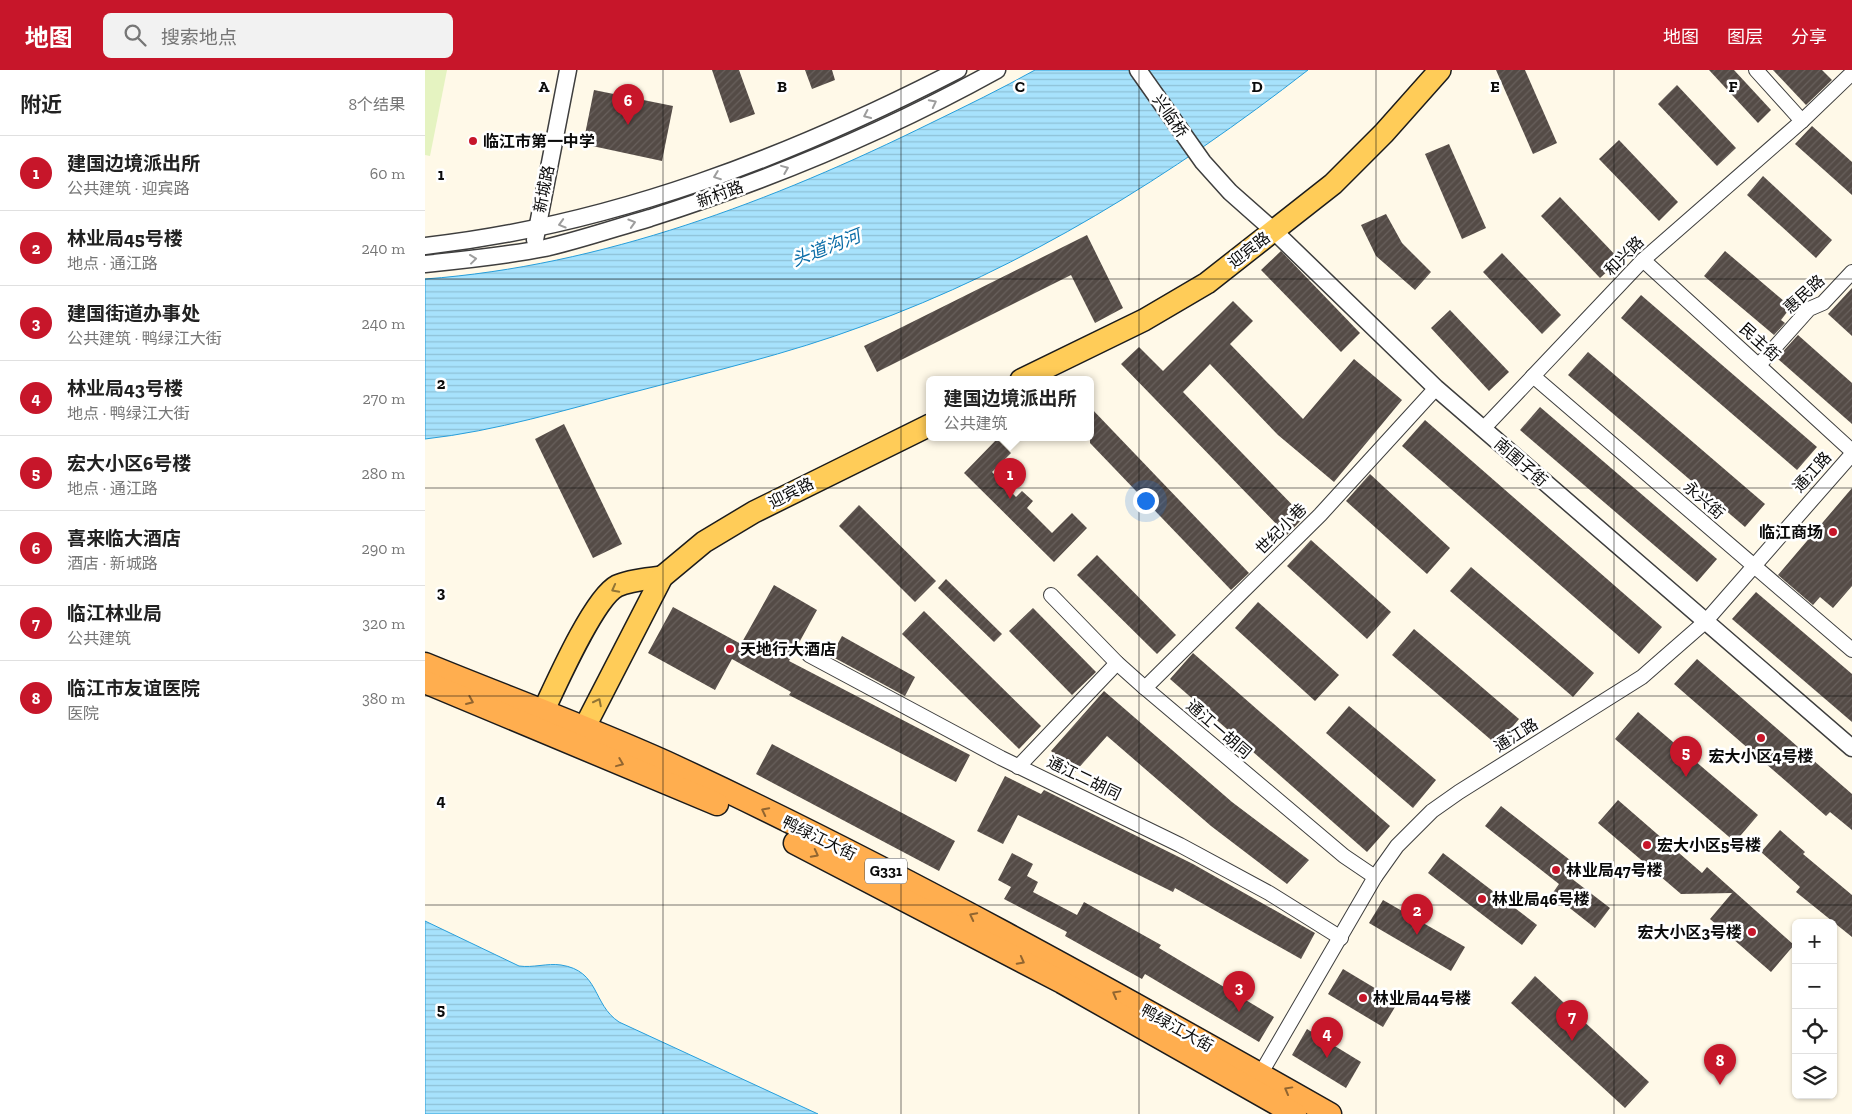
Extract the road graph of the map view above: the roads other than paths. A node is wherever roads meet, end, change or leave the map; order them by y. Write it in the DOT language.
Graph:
graph roads {
  1 [pos="568,70"];
  2 [pos="958,70"];
  3 [pos="997,70"];
  4 [pos="1137,70"];
  5 [pos="1440,70"];
  6 [pos="1756,70"];
  7 [pos="1852,73"];
  8 [pos="1802,121"];
  9 [pos="1203,162"];
  10 [pos="536,230"];
  11 [pos="1274,231"];
  12 [pos="425,246"];
  13 [pos="535,250"];
  14 [pos="1643,260"];
  15 [pos="425,264"];
  16 [pos="1852,272"];
  17 [pos="1759,365"];
  18 [pos="1029,376"];
  19 [pos="1533,376"];
  20 [pos="1436,388"];
  21 [pos="926,427"];
  22 [pos="1483,429"];
  23 [pos="1852,452"];
  24 [pos="1753,566"];
  25 [pos="662,577"];
  26 [pos="1051,594"];
  27 [pos="1705,622"];
  28 [pos="1852,650"];
  29 [pos="809,655"];
  30 [pos="1117,663"];
  31 [pos="425,664"];
  32 [pos="425,682"];
  33 [pos="1145,688"];
  34 [pos="539,720"];
  35 [pos="580,737"];
  36 [pos="1852,748"];
  37 [pos="1018,767"];
  38 [pos="1375,877"];
  39 [pos="1341,938"];
  40 [pos="1256,1082"];
  41 [pos="1295,1114"];
  42 [pos="1331,1114"];
  1 -- 10 [label="street, 新城路"];
  2 -- 10 [label="street, 新村路, one-way"];
  13 -- 3 [label="street, 新村路, one-way"];
  4 -- 9 [label="street, 兴临桥"];
  5 -- 11 [label="main road, 迎宾路"];
  6 -- 8 [label="street"];
  7 -- 8 [label="street, 和兴路"];
  8 -- 14 [label="street, 和兴路"];
  9 -- 11 [label="street, 南围子街"];
  10 -- 12 [label="street, 新村路"];
  10 -- 13 [label="street, 新城路"];
  11 -- 18 [label="main road, 迎宾路"];
  11 -- 20 [label="street, 南围子街"];
  15 -- 13 [label="street, 新村路, one-way"];
  14 -- 17 [label="street, 民主街"];
  14 -- 19 [label="street, 和兴路"];
  16 -- 17 [label="street, 惠民路"];
  17 -- 23 [label="street, 民主街"];
  19 -- 22 [label="street, 和兴路"];
  19 -- 24 [label="street, 永兴街"];
  20 -- 22 [label="street, 南围子街"];
  20 -- 33 [label="street, 世纪小巷"];
  21 -- 25 [label="main road, 迎宾路"];
  22 -- 27 [label="street, 南围子街"];
  23 -- 24 [label="street, 通江路"];
  24 -- 27 [label="street, 通江路"];
  24 -- 28 [label="street, 永兴街"];
  25 -- 34 [label="main road, 迎宾路, one-way"];
  35 -- 25 [label="main road, 迎宾路, one-way"];
  26 -- 30 [label="street, 通江一胡同"];
  27 -- 36 [label="street, 南围子街"];
  27 -- 38 [label="street, 通江路"];
  29 -- 37 [label="street, 通江二胡同"];
  30 -- 33 [label="street, 通江一胡同"];
  30 -- 37 [label="street"];
  31 -- 34 [label="highway, 鸭绿江大街 / G331"];
  32 -- 34 [label="highway, 鸭绿江大街 / G331, one-way"];
  33 -- 38 [label="street, 通江一胡同"];
  34 -- 35 [label="highway, 鸭绿江大街 / G331"];
  35 -- 40 [label="highway, 鸭绿江大街 / G331"];
  37 -- 39 [label="street, 通江二胡同"];
  38 -- 39 [label="street, 通江路"];
  39 -- 40 [label="street, 通江路"];
  40 -- 41 [label="highway, 鸭绿江大街 / G331"];
  42 -- 40 [label="highway, 鸭绿江大街 / G331, one-way"];
}
